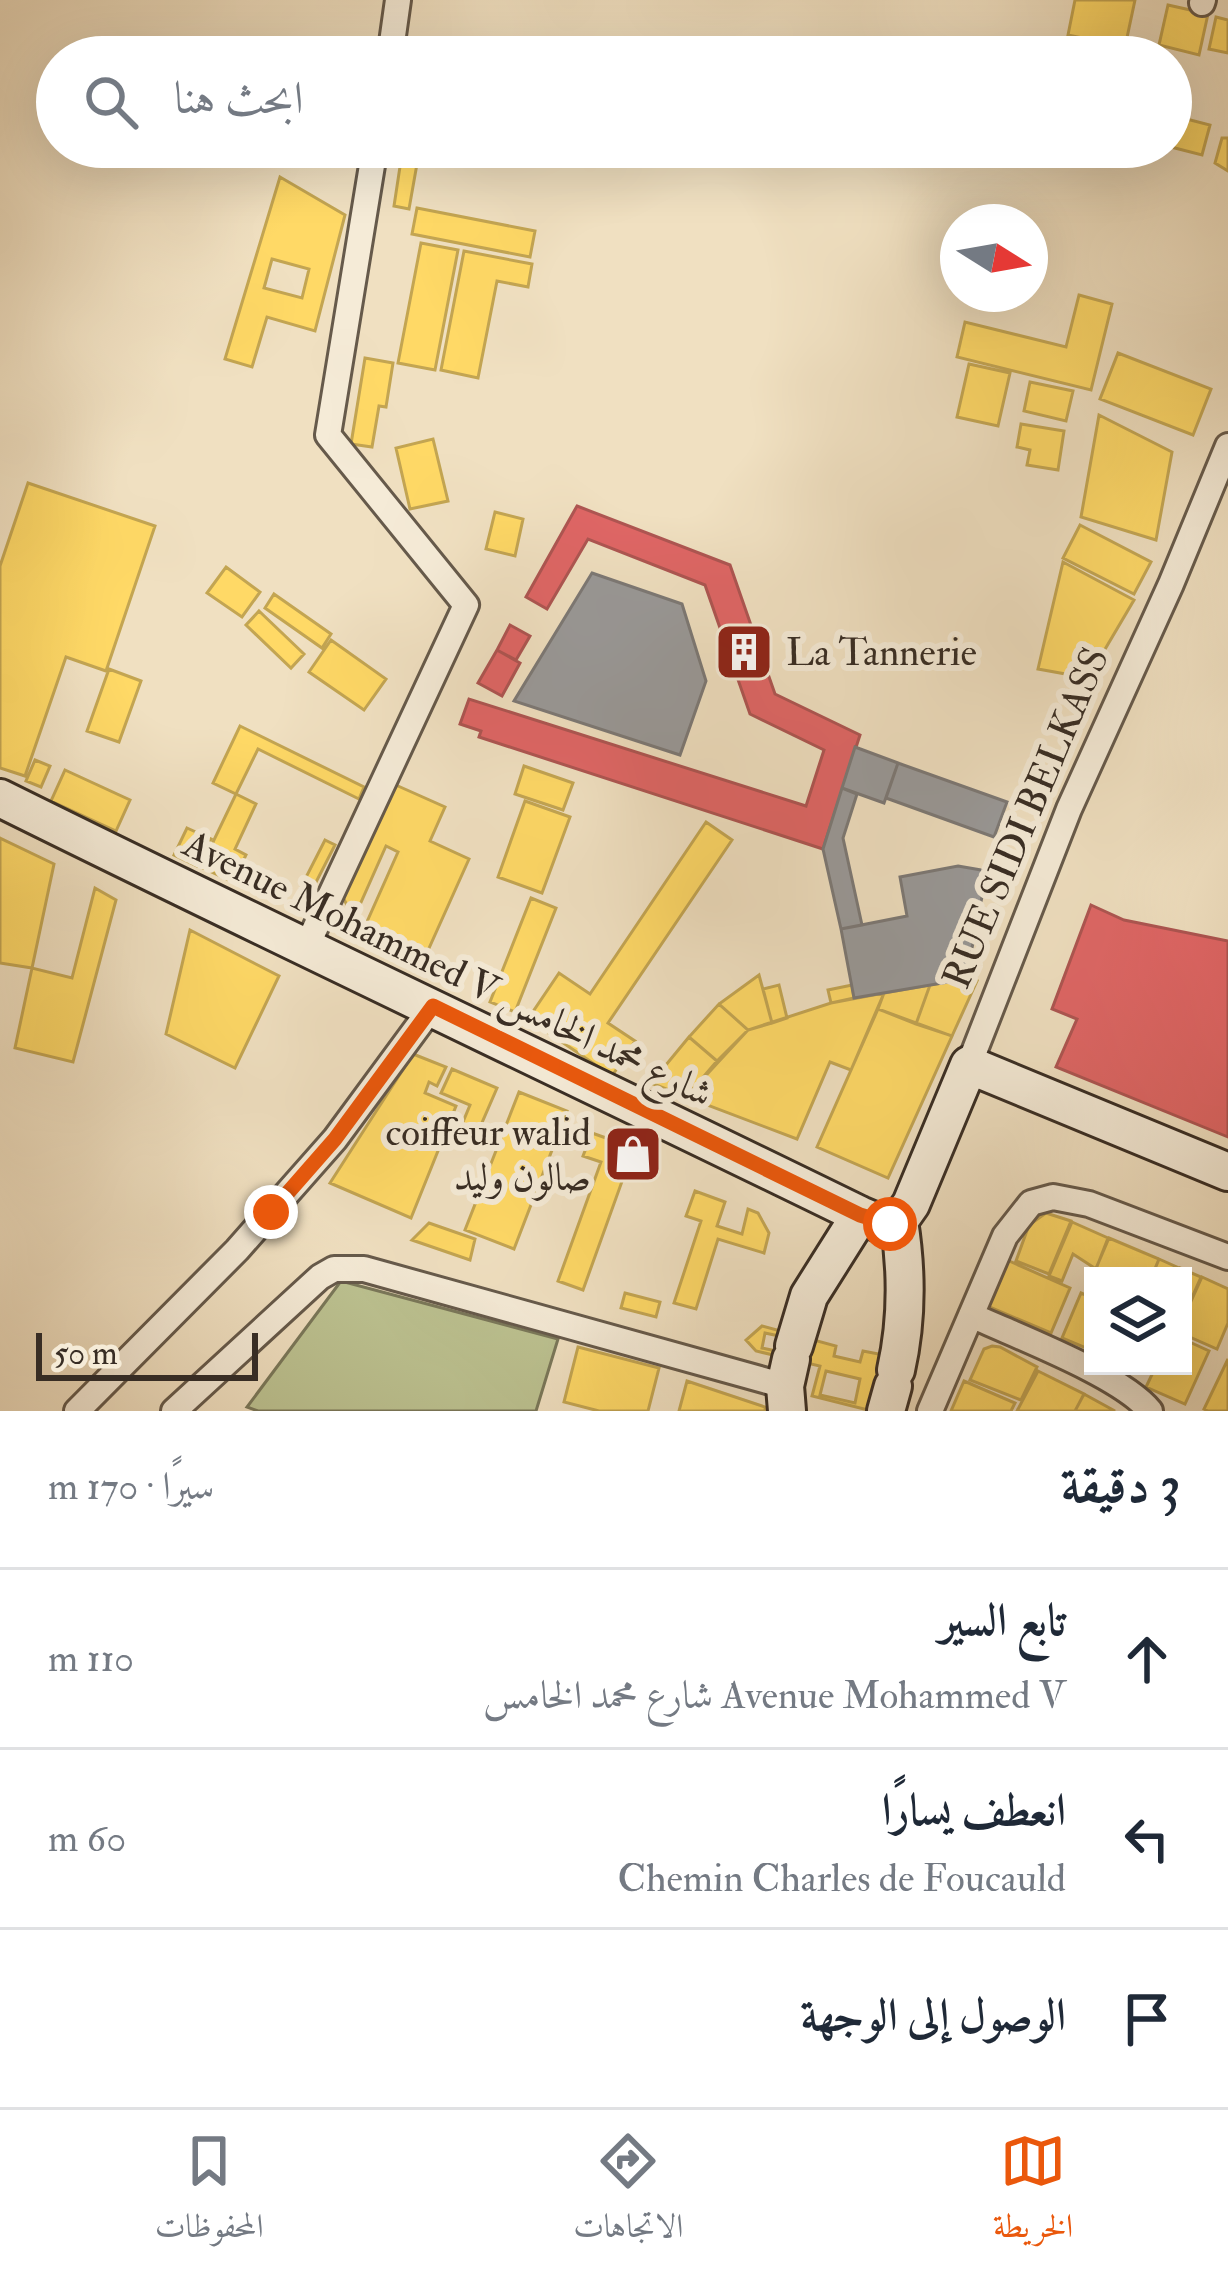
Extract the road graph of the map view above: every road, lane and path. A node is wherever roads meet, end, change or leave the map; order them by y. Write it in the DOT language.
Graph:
graph roads {
  1 [pos="398,0"];
  2 [pos="393,36"];
  3 [pos="372,168"];
  4 [pos="1228,446"];
  5 [pos="0,798"];
  6 [pos="305,950"];
  7 [pos="433,1006"];
  8 [pos="969,1065"];
  9 [pos="1228,1172"];
  10 [pos="860,1215"];
  11 [pos="899,1222"];
  12 [pos="1228,1257"];
  13 [pos="971,1315"];
  14 [pos="789,1376"];
  15 [pos="891,1389"];
  16 [pos="76,1411"];
  17 [pos="173,1411"];
  18 [pos="930,1411"];
  19 [pos="1150,1411"];
  1 -- 2 [label="street"];
  3 -- 6 [label="street"];
  4 -- 8 [label="street, RUE SIDI BELKASS"];
  5 -- 6 [label="street, Avenue Mohammed V شارع محمد الخامس"];
  6 -- 7 [label="street, Avenue Mohammed V شارع محمد الخامس"];
  7 -- 10 [label="street, Avenue Mohammed V شارع محمد الخامس"];
  7 -- 16 [label="street"];
  8 -- 9 [label="street"];
  8 -- 11 [label="street, RUE SIDI BELKASS"];
  10 -- 11 [label="street, Avenue Mohammed V شارع محمد الخامس"];
  10 -- 14 [label="street"];
  11 -- 15 [label="street"];
  12 -- 13 [label="street"];
  13 -- 18 [label="street"];
  13 -- 19 [label="street"];
  14 -- 17 [label="street"];
}
